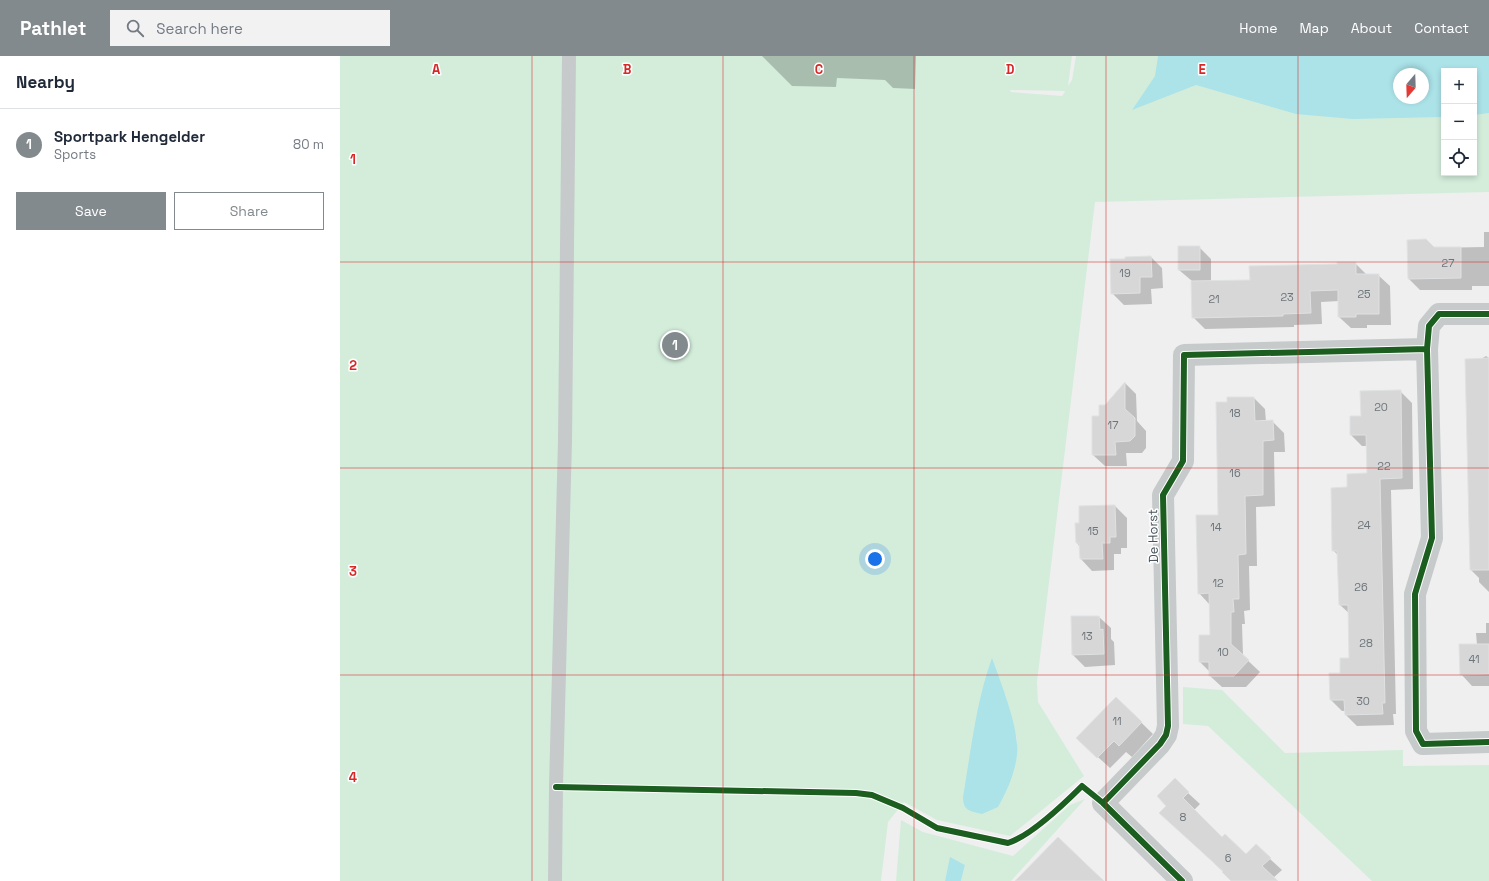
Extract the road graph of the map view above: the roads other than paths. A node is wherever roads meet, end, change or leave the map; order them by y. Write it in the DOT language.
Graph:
graph roads {
  1 [pos="570,56"];
  2 [pos="1489,314"];
  3 [pos="1426,349"];
  4 [pos="1489,742"];
  5 [pos="555,881"];
  6 [pos="1182,881"];
  1 -- 5 [label="lane"];
  2 -- 3 [label="street"];
  3 -- 4 [label="street"];
  3 -- 6 [label="street, De Horst"];
}
